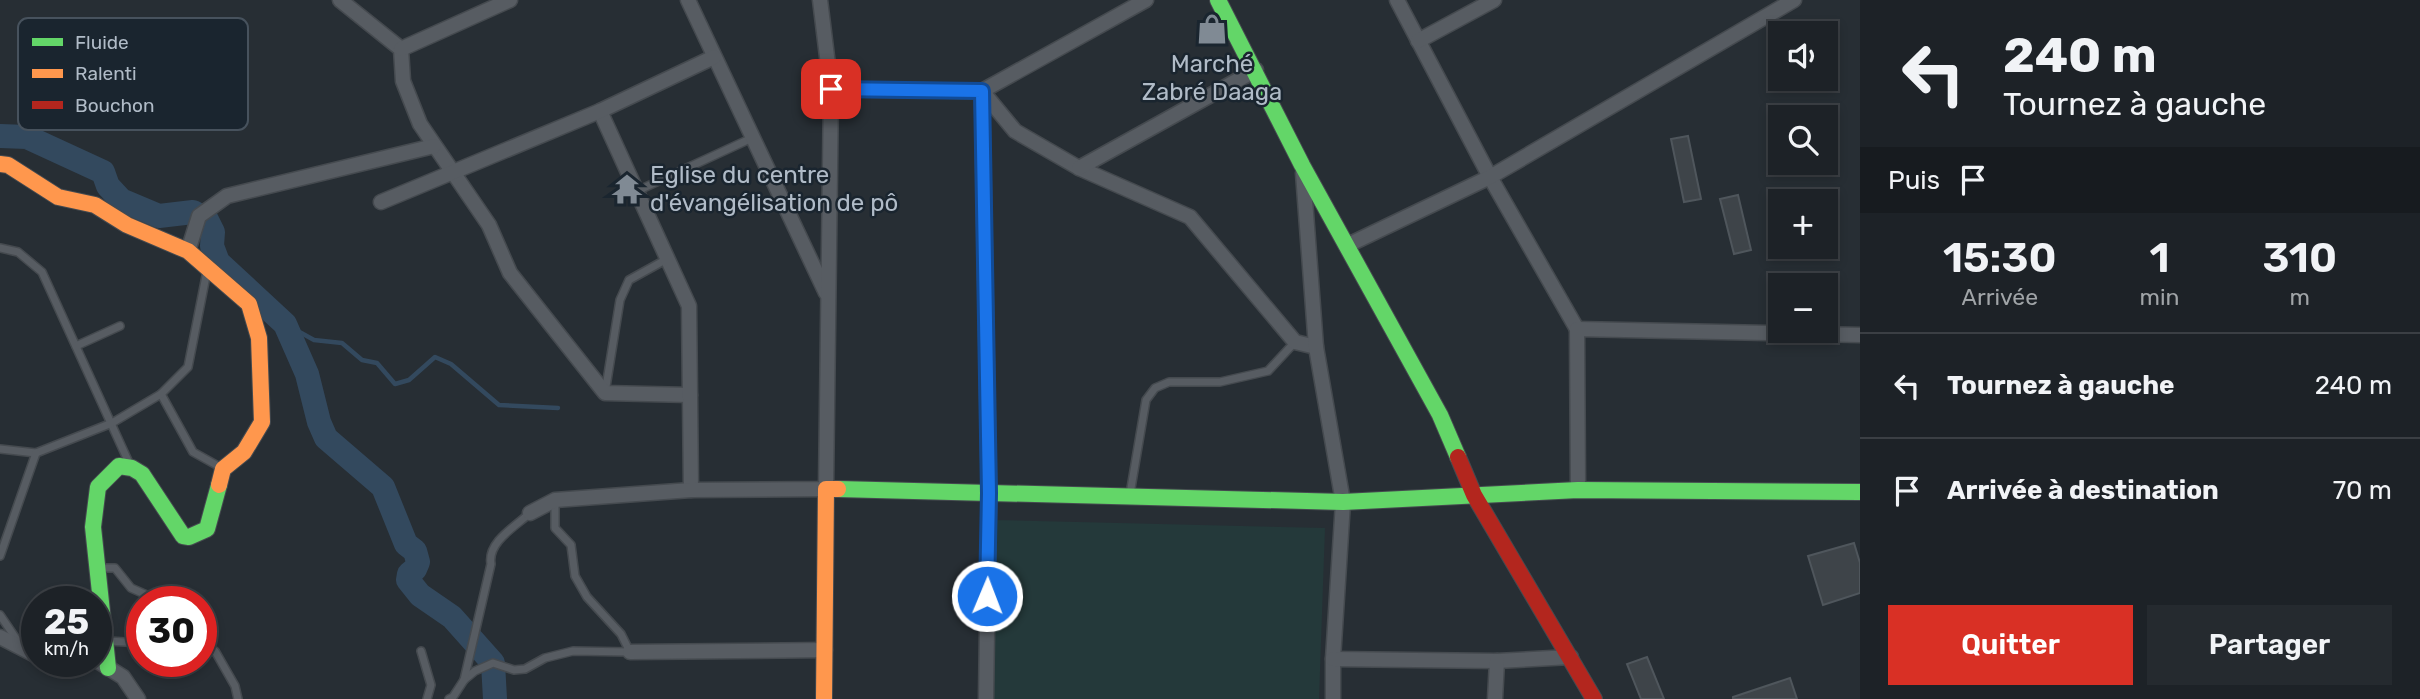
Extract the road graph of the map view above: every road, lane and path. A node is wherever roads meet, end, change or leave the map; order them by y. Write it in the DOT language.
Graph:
graph roads {
  1 [pos="340,0"];
  2 [pos="510,0"];
  3 [pos="688,0"];
  4 [pos="820,0"];
  5 [pos="1146,0"];
  6 [pos="1218,0"];
  7 [pos="1397,0"];
  8 [pos="1494,0"];
  9 [pos="1794,0"];
  10 [pos="1418,41"];
  11 [pos="401,50"];
  12 [pos="714,57"];
  13 [pos="1256,70"];
  14 [pos="831,89"];
  15 [pos="982,91"];
  16 [pos="600,111"];
  17 [pos="752,138"];
  18 [pos="434,146"];
  19 [pos="0,164"];
  20 [pos="1303,164"];
  21 [pos="1079,168"];
  22 [pos="452,172"];
  23 [pos="1490,177"];
  24 [pos="637,191"];
  25 [pos="381,202"];
  26 [pos="1348,245"];
  27 [pos="0,248"];
  28 [pos="188,251"];
  29 [pos="667,258"];
  30 [pos="208,267"];
  31 [pos="829,299"];
  32 [pos="120,326"];
  33 [pos="1577,329"];
  34 [pos="1860,335"];
  35 [pos="1295,342"];
  36 [pos="76,346"];
  37 [pos="1316,347"];
  38 [pos="606,393"];
  39 [pos="161,394"];
  40 [pos="690,395"];
  41 [pos="112,423"];
  42 [pos="0,449"];
  43 [pos="36,453"];
  44 [pos="132,468"];
  45 [pos="223,468"];
  46 [pos="826,489"];
  47 [pos="691,490"];
  48 [pos="1578,490"];
  49 [pos="1860,492"];
  50 [pos="989,493"];
  51 [pos="1474,495"];
  52 [pos="1129,496"];
  53 [pos="555,500"];
  54 [pos="1343,502"];
  55 [pos="530,513"];
  56 [pos="0,556"];
  57 [pos="97,568"];
  58 [pos="99,586"];
  59 [pos="129,586"];
  60 [pos="0,615"];
  61 [pos="0,637"];
  62 [pos="21,646"];
  63 [pos="21,648"];
  64 [pos="825,650"];
  65 [pos="421,651"];
  66 [pos="631,652"];
  67 [pos="217,655"];
  68 [pos="1571,657"];
  69 [pos="1333,659"];
  70 [pos="1496,661"];
  71 [pos="112,670"];
  72 [pos="464,680"];
  73 [pos="138,699"];
  74 [pos="238,699"];
  75 [pos="427,699"];
  76 [pos="449,699"];
  77 [pos="824,699"];
  78 [pos="986,699"];
  79 [pos="1333,699"];
  80 [pos="1496,699"];
  81 [pos="1594,699"];
  1 -- 11 [label="street"];
  2 -- 11 [label="street"];
  3 -- 12 [label="street"];
  4 -- 14 [label="street"];
  5 -- 15 [label="street"];
  6 -- 13 [label="street"];
  7 -- 10 [label="street"];
  8 -- 10 [label="street"];
  9 -- 23 [label="street"];
  10 -- 23 [label="street"];
  11 -- 18 [label="street"];
  12 -- 16 [label="street"];
  12 -- 17 [label="street"];
  13 -- 20 [label="street"];
  13 -- 21 [label="street"];
  14 -- 15 [label="street"];
  14 -- 31 [label="street"];
  15 -- 21 [label="street"];
  15 -- 50 [label="street"];
  16 -- 22 [label="street"];
  16 -- 24 [label="street"];
  17 -- 24 [label="lane"];
  17 -- 31 [label="street"];
  18 -- 22 [label="street"];
  18 -- 28 [label="street"];
  19 -- 28 [label="street"];
  20 -- 26 [label="street"];
  20 -- 37 [label="street"];
  21 -- 35 [label="street"];
  22 -- 25 [label="street"];
  22 -- 38 [label="street"];
  23 -- 26 [label="street"];
  23 -- 33 [label="street"];
  24 -- 29 [label="street"];
  26 -- 51 [label="street"];
  27 -- 36 [label="lane"];
  28 -- 30 [label="street"];
  29 -- 38 [label="lane"];
  29 -- 40 [label="street"];
  30 -- 39 [label="lane"];
  30 -- 45 [label="street"];
  31 -- 46 [label="street"];
  32 -- 36 [label="lane"];
  33 -- 34 [label="street"];
  33 -- 48 [label="street"];
  35 -- 37 [label="street"];
  35 -- 52 [label="lane"];
  36 -- 41 [label="lane"];
  37 -- 54 [label="street"];
  38 -- 40 [label="street"];
  39 -- 41 [label="lane"];
  39 -- 45 [label="lane"];
  40 -- 47 [label="street"];
  41 -- 43 [label="lane"];
  41 -- 44 [label="lane"];
  42 -- 43 [label="lane"];
  43 -- 56 [label="lane"];
  44 -- 45 [label="street"];
  44 -- 57 [label="street"];
  46 -- 47 [label="street"];
  46 -- 50 [label="street"];
  46 -- 64 [label="street"];
  47 -- 53 [label="street"];
  48 -- 49 [label="street"];
  48 -- 51 [label="street"];
  50 -- 52 [label="street"];
  50 -- 78 [label="street"];
  51 -- 54 [label="street"];
  51 -- 68 [label="street"];
  52 -- 54 [label="street"];
  53 -- 55 [label="street"];
  53 -- 66 [label="lane"];
  54 -- 69 [label="street"];
  55 -- 72 [label="lane"];
  57 -- 58 [label="street"];
  57 -- 59 [label="lane"];
  60 -- 62 [label="lane"];
  61 -- 63 [label="street"];
  64 -- 66 [label="street"];
  64 -- 77 [label="street"];
  65 -- 75 [label="lane"];
  66 -- 72 [label="lane"];
  67 -- 74 [label="lane"];
  68 -- 70 [label="street"];
  68 -- 81 [label="street"];
  69 -- 70 [label="street"];
  69 -- 79 [label="street"];
  70 -- 80 [label="street"];
  71 -- 73 [label="street"];
  72 -- 76 [label="lane"];
}
